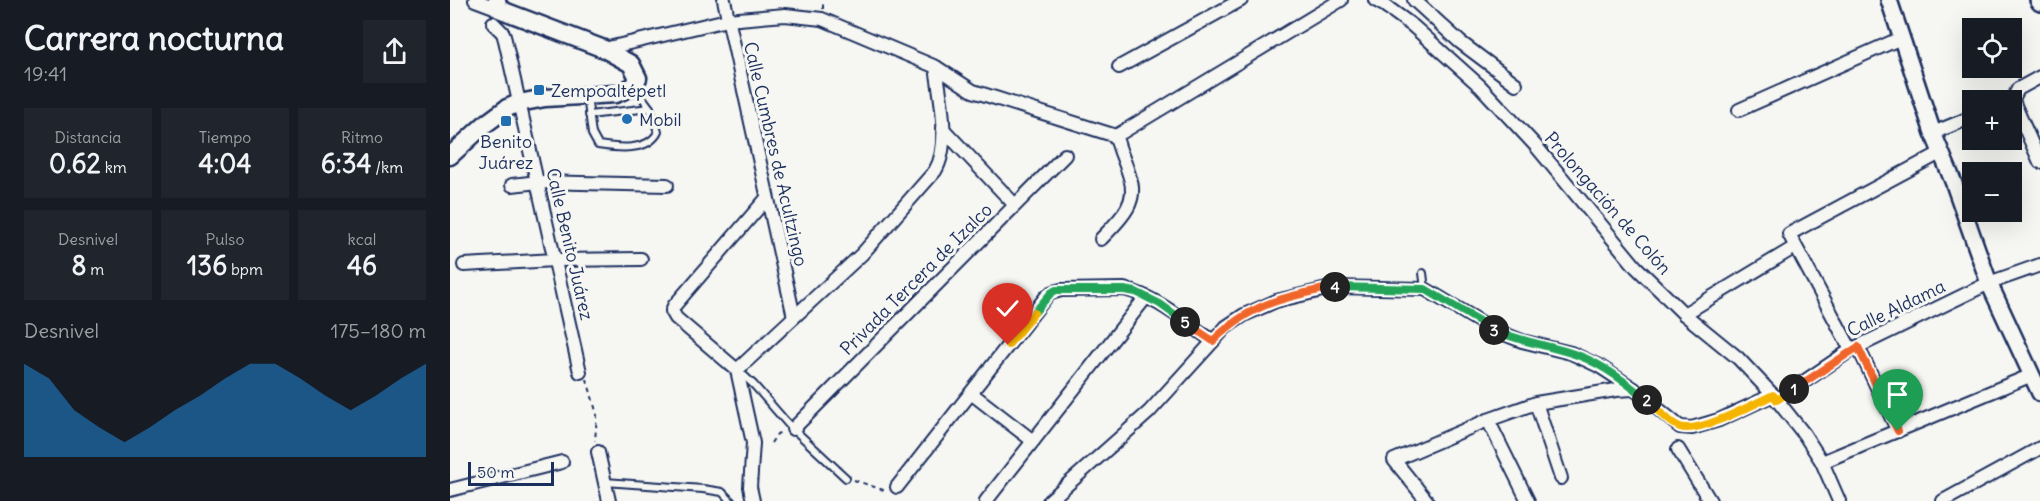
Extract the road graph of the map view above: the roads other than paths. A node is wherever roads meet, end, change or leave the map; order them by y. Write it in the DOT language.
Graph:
graph roads {
  1 [pos="475,0"];
  2 [pos="724,0"];
  3 [pos="1341,0"];
  4 [pos="1375,0"];
  5 [pos="1889,0"];
  6 [pos="1237,1"];
  7 [pos="1420,2"];
  8 [pos="496,11"];
  9 [pos="727,21"];
  10 [pos="1901,38"];
  11 [pos="604,49"];
  12 [pos="936,67"];
  13 [pos="1119,67"];
  14 [pos="2040,77"];
  15 [pos="1516,84"];
  16 [pos="634,86"];
  17 [pos="2018,90"];
  18 [pos="587,96"];
  19 [pos="519,103"];
  20 [pos="650,108"];
  21 [pos="1739,110"];
  22 [pos="589,115"];
  23 [pos="1962,121"];
  24 [pos="2022,123"];
  25 [pos="943,129"];
  26 [pos="1933,133"];
  27 [pos="1116,136"];
  28 [pos="1942,152"];
  29 [pos="1065,155"];
  30 [pos="450,156"];
  31 [pos="2040,162"];
  32 [pos="538,182"];
  33 [pos="512,185"];
  34 [pos="667,185"];
  35 [pos="767,198"];
  36 [pos="1014,206"];
  37 [pos="1101,239"];
  38 [pos="1795,247"];
  39 [pos="641,259"];
  40 [pos="555,260"];
  41 [pos="464,265"];
  42 [pos="2040,265"];
  43 [pos="1423,273"];
  44 [pos="1989,283"];
  45 [pos="1425,289"];
  46 [pos="1146,297"];
  47 [pos="1684,314"];
  48 [pos="794,317"];
  49 [pos="1213,341"];
  50 [pos="1854,349"];
  51 [pos="737,370"];
  52 [pos="580,372"];
  53 [pos="2032,375"];
  54 [pos="1634,389"];
  55 [pos="971,393"];
  56 [pos="2040,393"];
  57 [pos="1775,398"];
  58 [pos="1536,404"];
  59 [pos="1488,420"];
  60 [pos="789,429"];
  61 [pos="1898,431"];
  62 [pos="1033,441"];
  63 [pos="2040,448"];
  64 [pos="1678,449"];
  65 [pos="598,452"];
  66 [pos="562,462"];
  67 [pos="1822,462"];
  68 [pos="846,477"];
  69 [pos="1561,478"];
  70 [pos="605,482"];
  71 [pos="894,490"];
  72 [pos="450,491"];
  73 [pos="1946,500"];
  74 [pos="452,501"];
  75 [pos="609,501"];
  76 [pos="731,501"];
  77 [pos="753,501"];
  78 [pos="986,501"];
  79 [pos="1049,501"];
  80 [pos="1427,501"];
  81 [pos="1528,501"];
  82 [pos="1710,501"];
  83 [pos="1839,501"];
  1 -- 8 [label="street"];
  2 -- 9 [label="street, Calle Cumbres de Acultzingo"];
  3 -- 27 [label="street"];
  4 -- 47 [label="street, Prolongación de Colón"];
  5 -- 10 [label="street"];
  6 -- 13 [label="street"];
  7 -- 15 [label="street"];
  8 -- 11 [label="main road"];
  8 -- 19 [label="street, Calle Benito Juárez"];
  9 -- 11 [label="street"];
  9 -- 12 [label="street"];
  9 -- 35 [label="street, Calle Cumbres de Acultzingo"];
  10 -- 21 [label="street"];
  10 -- 26 [label="street"];
  11 -- 16 [label="main road"];
  12 -- 25 [label="street"];
  12 -- 27 [label="street"];
  14 -- 17 [label="street"];
  16 -- 18 [label="main road"];
  16 -- 20 [label="lane"];
  18 -- 19 [label="main road"];
  18 -- 22 [label="lane"];
  19 -- 30 [label="main road"];
  19 -- 32 [label="street, Calle Benito Juárez"];
  20 -- 22 [label="lane"];
  20 -- 22 [label="lane"];
  23 -- 26 [label="street"];
  24 -- 31 [label="street"];
  25 -- 36 [label="street"];
  25 -- 48 [label="street"];
  26 -- 28 [label="street"];
  27 -- 37 [label="street"];
  28 -- 38 [label="street"];
  28 -- 44 [label="street"];
  29 -- 36 [label="street, Privada Tercera de Izalco"];
  32 -- 33 [label="street"];
  32 -- 34 [label="street"];
  32 -- 40 [label="street, Calle Benito Juárez"];
  35 -- 48 [label="street, Calle Cumbres de Acultzingo"];
  35 -- 51 [label="street"];
  36 -- 60 [label="street, Privada Tercera de Izalco"];
  38 -- 47 [label="street"];
  38 -- 50 [label="street"];
  39 -- 40 [label="street"];
  40 -- 41 [label="street"];
  40 -- 52 [label="street, Calle Benito Juárez"];
  42 -- 44 [label="street, Calle Aldama"];
  43 -- 45 [label="lane"];
  44 -- 50 [label="street, Calle Aldama"];
  44 -- 53 [label="street"];
  45 -- 49 [label="street"];
  45 -- 54 [label="street"];
  46 -- 49 [label="street"];
  46 -- 55 [label="street"];
  46 -- 62 [label="street"];
  47 -- 57 [label="street, Prolongación de Colón"];
  48 -- 51 [label="street"];
  49 -- 79 [label="street"];
  50 -- 57 [label="street, Calle Aldama"];
  50 -- 61 [label="street"];
  51 -- 60 [label="lane"];
  51 -- 77 [label="street"];
  53 -- 56 [label="street"];
  53 -- 61 [label="street"];
  54 -- 57 [label="street, Calle Aldama"];
  54 -- 58 [label="street"];
  55 -- 62 [label="street"];
  55 -- 71 [label="street"];
  57 -- 67 [label="street, Prolongación de Colón"];
  58 -- 59 [label="street"];
  58 -- 69 [label="street"];
  59 -- 80 [label="street"];
  59 -- 81 [label="street"];
  60 -- 68 [label="lane"];
  61 -- 67 [label="street"];
  62 -- 78 [label="street"];
  63 -- 73 [label="street"];
  64 -- 82 [label="street"];
  65 -- 70 [label="street"];
  66 -- 72 [label="street"];
  67 -- 83 [label="street, Prolongación de Colón"];
  70 -- 75 [label="street"];
  70 -- 76 [label="lane"];
  72 -- 74 [label="street"];
}
